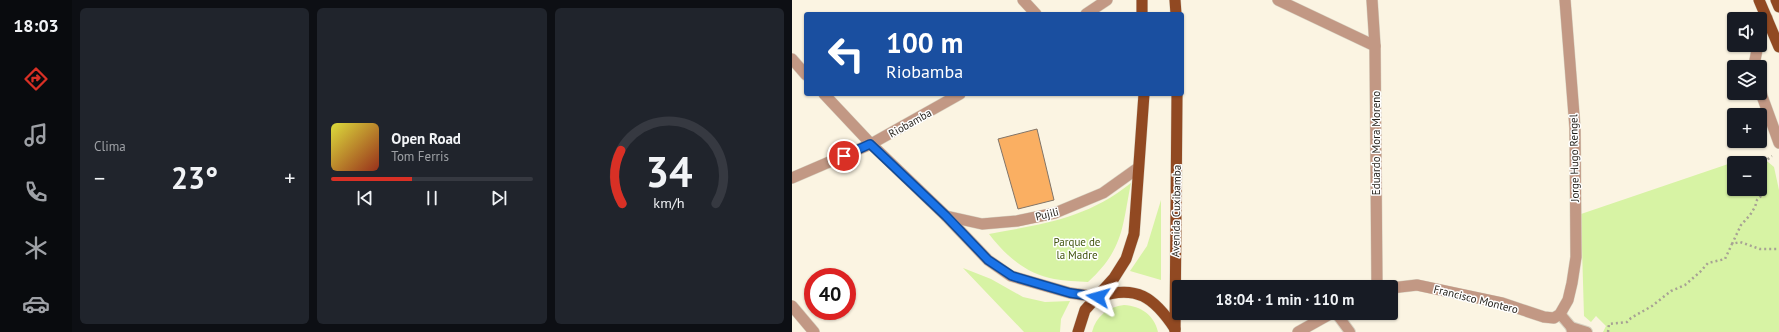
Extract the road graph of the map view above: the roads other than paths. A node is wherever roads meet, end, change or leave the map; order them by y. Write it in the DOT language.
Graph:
graph roads {
  1 [pos="1023,0"];
  2 [pos="1107,0"];
  3 [pos="1142,0"];
  4 [pos="1175,0"];
  5 [pos="1278,0"];
  6 [pos="1372,0"];
  7 [pos="1759,0"];
  8 [pos="1776,0"];
  9 [pos="1564,1"];
  10 [pos="1779,7"];
  11 [pos="1034,12"];
  12 [pos="1089,12"];
  13 [pos="1142,12"];
  14 [pos="1176,12"];
  15 [pos="1764,12"];
  16 [pos="1767,18"];
  17 [pos="1375,46"];
  18 [pos="1779,47"];
  19 [pos="792,59"];
  20 [pos="804,73"];
  21 [pos="826,96"];
  22 [pos="956,96"];
  23 [pos="1144,96"];
  24 [pos="1177,96"];
  25 [pos="1763,100"];
  26 [pos="1779,143"];
  27 [pos="870,144"];
  28 [pos="1138,168"];
  29 [pos="792,178"];
  30 [pos="946,216"];
  31 [pos="1376,280"];
  32 [pos="1398,287"];
  33 [pos="1098,297"];
  34 [pos="792,306"];
  35 [pos="1560,314"];
  36 [pos="1319,320"];
  37 [pos="1341,320"];
  38 [pos="1175,330"];
  39 [pos="1572,330"];
  40 [pos="814,332"];
  41 [pos="1078,332"];
  42 [pos="1298,332"];
  43 [pos="1350,332"];
  44 [pos="1587,332"];
  1 -- 11 [label="street"];
  2 -- 12 [label="street"];
  3 -- 13 [label="main road"];
  4 -- 14 [label="main road"];
  5 -- 17 [label="street"];
  6 -- 17 [label="street, Eduardo Mora Moreno"];
  7 -- 15 [label="main road"];
  8 -- 10 [label="main road"];
  9 -- 35 [label="street, Jorge Hugo Rengel"];
  16 -- 18 [label="main road"];
  17 -- 31 [label="street, Eduardo Mora Moreno"];
  19 -- 20 [label="street"];
  21 -- 27 [label="street"];
  22 -- 27 [label="street, Riobamba"];
  23 -- 28 [label="main road"];
  24 -- 38 [label="main road, Avenida Cuxibamba"];
  25 -- 26 [label="street"];
  27 -- 29 [label="street, Riobamba"];
  27 -- 30 [label="street"];
  28 -- 30 [label="street, Pujili"];
  28 -- 33 [label="main road"];
  30 -- 33 [label="street"];
  32 -- 35 [label="street, Francisco Montero"];
  33 -- 38 [label="main road"];
  33 -- 41 [label="main road"];
  34 -- 40 [label="street"];
  35 -- 39 [label="lane"];
  36 -- 42 [label="street"];
  37 -- 43 [label="lane"];
  39 -- 44 [label="lane"];
}
